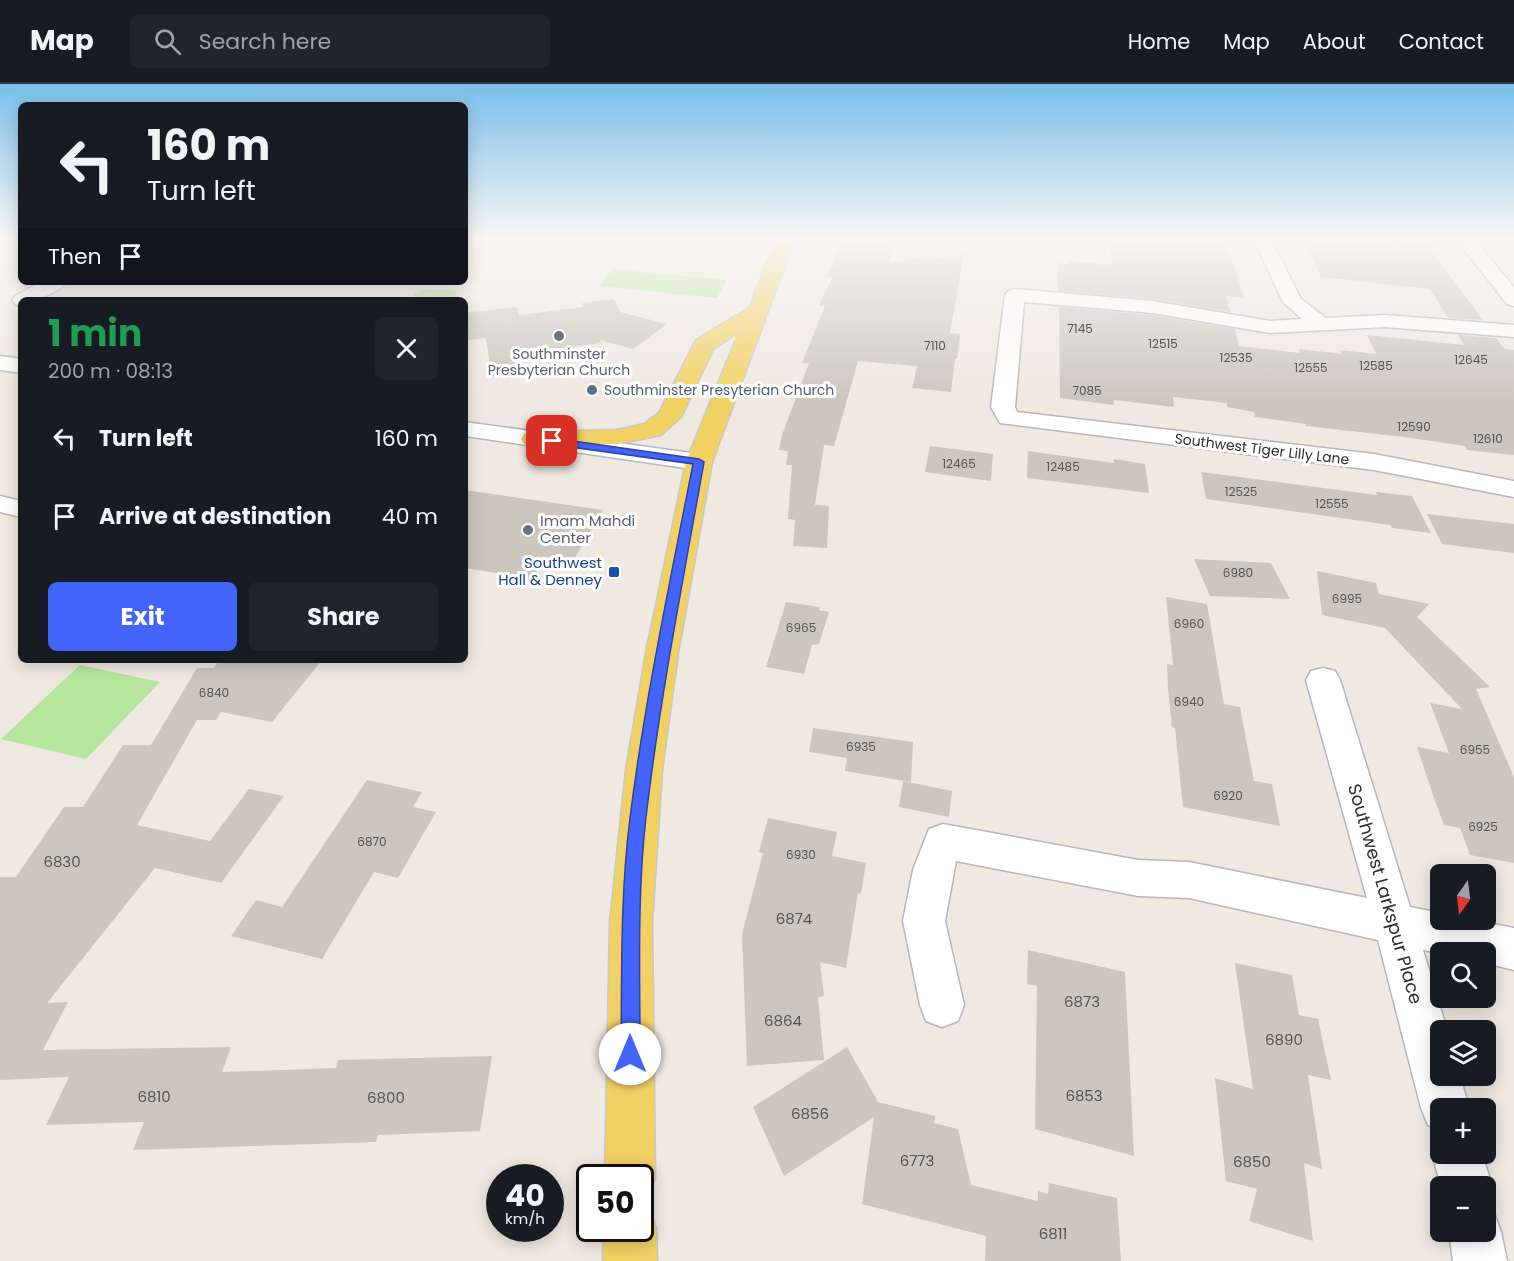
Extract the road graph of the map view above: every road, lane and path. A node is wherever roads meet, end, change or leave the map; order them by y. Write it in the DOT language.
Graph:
graph roads {
  1 [pos="765,293"];
  2 [pos="1289,293"];
  3 [pos="18,302"];
  4 [pos="758,311"];
  5 [pos="0,312"];
  6 [pos="1323,326"];
  7 [pos="1514,331"];
  8 [pos="0,363"];
  9 [pos="18,366"];
  10 [pos="468,429"];
  11 [pos="532,439"];
  12 [pos="699,462"];
  13 [pos="1514,489"];
  14 [pos="0,504"];
  15 [pos="18,508"];
  16 [pos="1323,680"];
  17 [pos="1395,925"];
  18 [pos="1514,949"];
  19 [pos="942,1005"];
  20 [pos="1441,1098"];
  21 [pos="630,1164"];
  22 [pos="630,1242"];
  23 [pos="1476,1242"];
  24 [pos="630,1261"];
  25 [pos="1480,1261"];
  1 -- 4 [label="main road"];
  2 -- 6 [label="street"];
  3 -- 5 [label="street"];
  4 -- 11 [label="main road"];
  4 -- 12 [label="main road"];
  6 -- 7 [label="street"];
  6 -- 13 [label="street, Southwest Tiger Lilly Lane"];
  8 -- 9 [label="street"];
  10 -- 11 [label="street"];
  11 -- 12 [label="street"];
  12 -- 21 [label="main road"];
  14 -- 15 [label="street"];
  16 -- 17 [label="street, Southwest Larkspur Place"];
  17 -- 18 [label="street"];
  17 -- 19 [label="street"];
  17 -- 20 [label="street, Southwest Larkspur Place"];
  22 -- 24 [label="main road"];
  23 -- 25 [label="street"];
}
